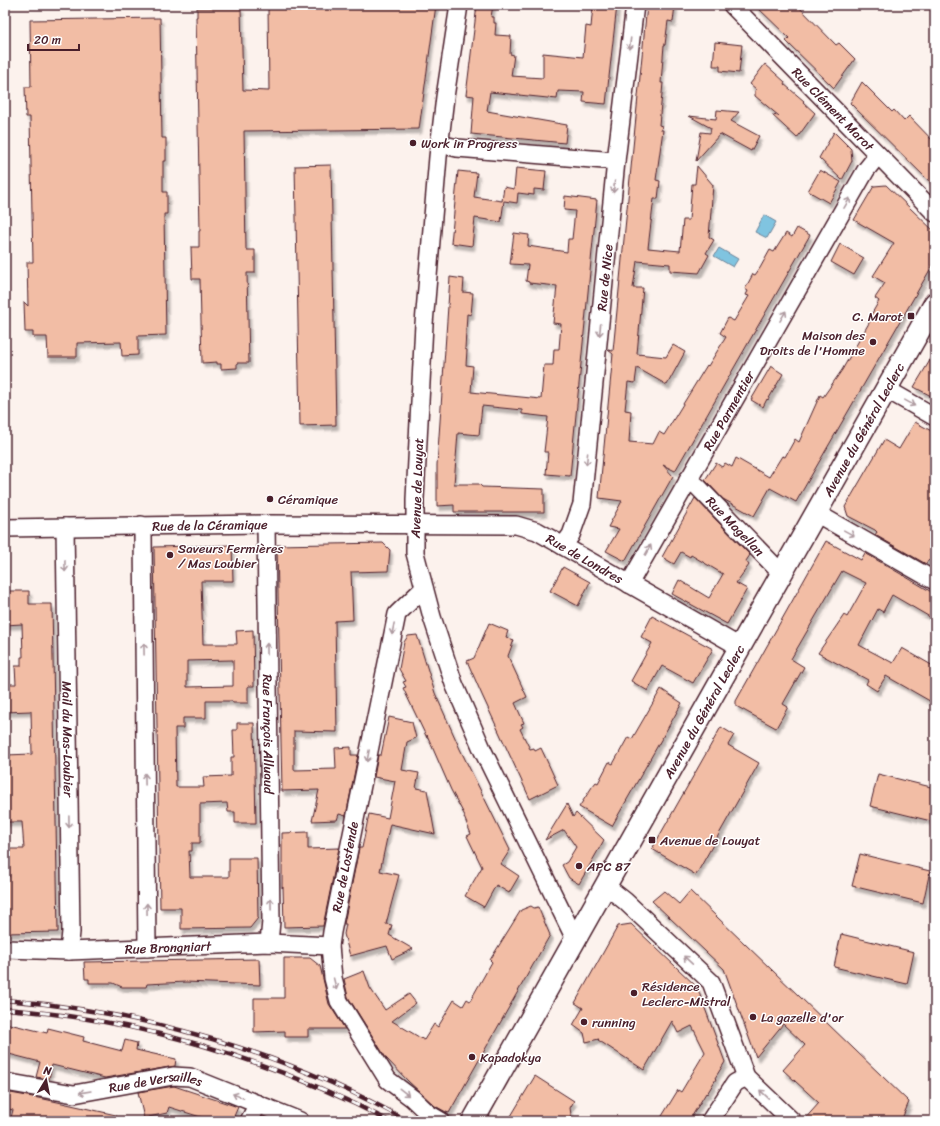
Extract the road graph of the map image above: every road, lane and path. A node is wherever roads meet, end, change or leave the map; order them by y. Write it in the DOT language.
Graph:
graph roads {
  1 [pos="459,5"];
  2 [pos="635,5"];
  3 [pos="732,5"];
  4 [pos="440,144"];
  5 [pos="878,155"];
  6 [pos="616,161"];
  7 [pos="935,213"];
  8 [pos="935,303"];
  9 [pos="886,389"];
  10 [pos="935,416"];
  11 [pos="688,479"];
  12 [pos="816,513"];
  13 [pos="266,524"];
  14 [pos="415,524"];
  15 [pos="141,525"];
  16 [pos="65,527"];
  17 [pos="5,528"];
  18 [pos="562,546"];
  19 [pos="781,574"];
  20 [pos="935,580"];
  21 [pos="629,584"];
  22 [pos="424,588"];
  23 [pos="740,647"];
  24 [pos="606,886"];
  25 [pos="576,941"];
  26 [pos="269,943"];
  27 [pos="330,946"];
  28 [pos="147,948"];
  29 [pos="5,949"];
  30 [pos="69,951"];
  31 [pos="746,1077"];
  32 [pos="5,1082"];
  33 [pos="258,1104"];
  34 [pos="249,1121"];
  35 [pos="300,1121"];
  36 [pos="441,1121"];
  37 [pos="473,1121"];
  38 [pos="710,1121"];
  39 [pos="792,1121"];
  1 -- 4 [label="street, Avenue de Louyat"];
  2 -- 6 [label="street, Rue de Nice, one-way"];
  3 -- 5 [label="street, Rue Clément Marot"];
  4 -- 6 [label="street"];
  4 -- 14 [label="street, Avenue de Louyat"];
  5 -- 7 [label="street, Rue Clément Marot"];
  11 -- 5 [label="street, Rue Parmentier, one-way"];
  6 -- 18 [label="street, Rue de Nice, one-way"];
  8 -- 9 [label="main road, Avenue du Général Leclerc"];
  9 -- 10 [label="street, one-way"];
  9 -- 12 [label="main road, Avenue du Général Leclerc"];
  11 -- 19 [label="street, Rue Magellan"];
  21 -- 11 [label="street, Rue Parmentier, one-way"];
  12 -- 19 [label="main road, Avenue du Général Leclerc"];
  12 -- 20 [label="street, one-way"];
  13 -- 14 [label="street, Rue de la Céramique"];
  13 -- 15 [label="street, Rue de la Céramique"];
  26 -- 13 [label="street, Rue François Alluaud, one-way"];
  14 -- 18 [label="street, Rue de Londres"];
  14 -- 22 [label="street, Avenue de Louyat"];
  15 -- 16 [label="street, Rue de la Céramique"];
  28 -- 15 [label="street, one-way"];
  16 -- 17 [label="street, Rue de la Céramique"];
  16 -- 30 [label="street, Mail du Mas-Loubier, one-way"];
  18 -- 21 [label="street, Rue de Londres"];
  19 -- 23 [label="main road, Avenue du Général Leclerc"];
  21 -- 23 [label="street, Rue de Londres"];
  22 -- 25 [label="street, Avenue de Louyat"];
  22 -- 27 [label="street, Rue de Lostende, one-way"];
  23 -- 24 [label="main road, Avenue du Général Leclerc"];
  24 -- 25 [label="main road, Avenue du Général Leclerc"];
  31 -- 24 [label="street, one-way"];
  25 -- 37 [label="main road, Avenue du Général Leclerc"];
  26 -- 27 [label="street, Rue Brongniart"];
  26 -- 28 [label="street, Rue Brongniart"];
  27 -- 36 [label="street, Rue de Lostende, one-way"];
  28 -- 30 [label="street, Rue Brongniart"];
  29 -- 30 [label="street, Rue Brongniart"];
  31 -- 38 [label="street"];
  39 -- 31 [label="street, one-way"];
  33 -- 32 [label="street, Rue de Versailles, one-way"];
  33 -- 34 [label="street"];
  33 -- 35 [label="street, Rue de Versailles"];
}
